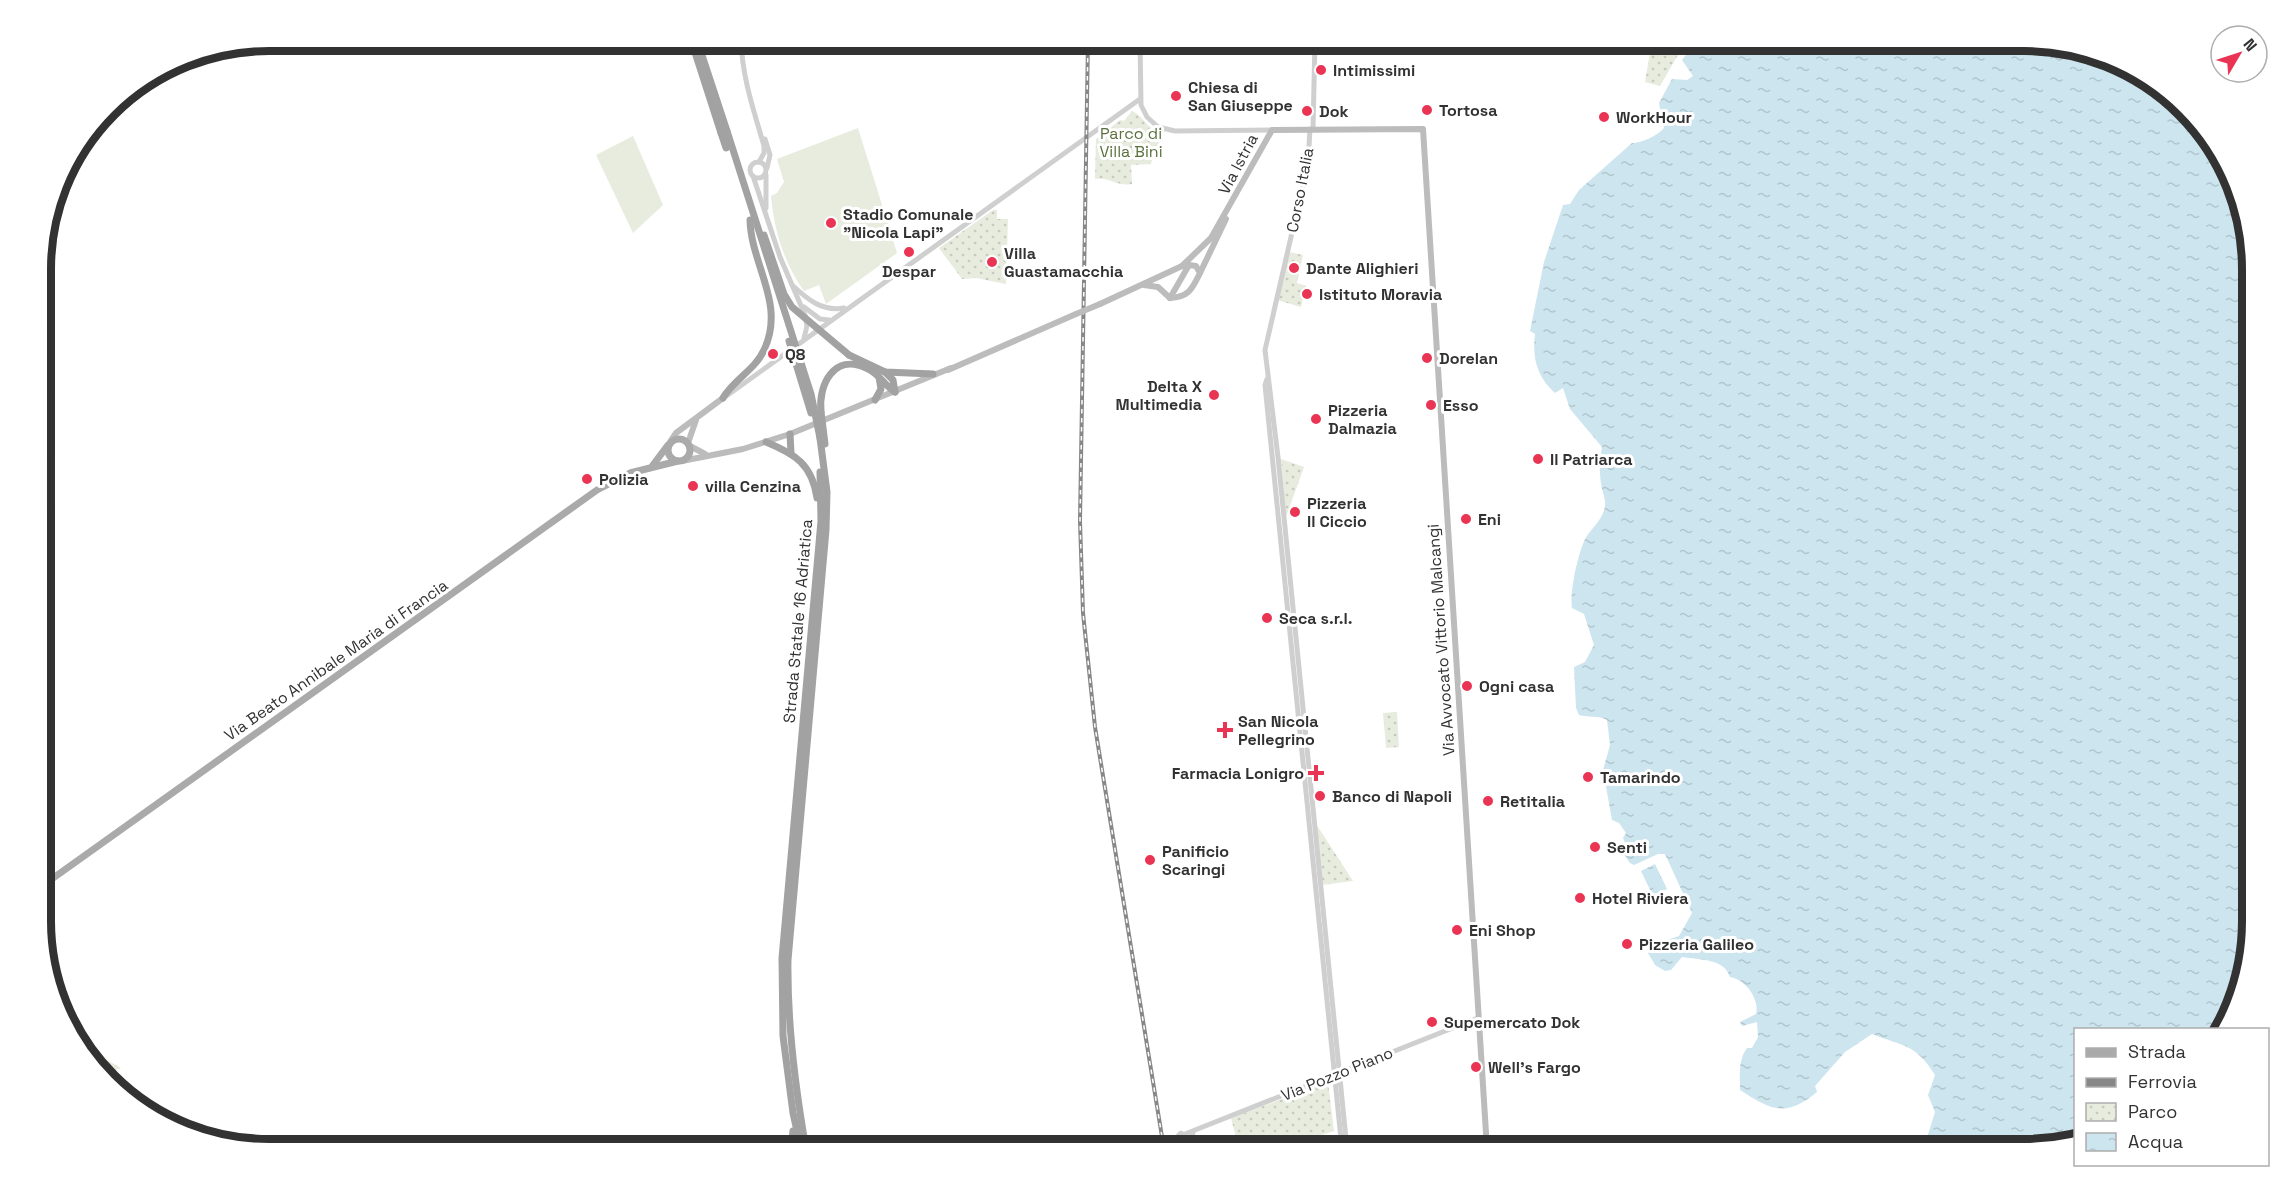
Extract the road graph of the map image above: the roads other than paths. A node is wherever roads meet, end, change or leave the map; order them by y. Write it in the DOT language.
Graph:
graph roads {
  1 [pos="698,51"];
  2 [pos="742,51"];
  3 [pos="1140,51"];
  4 [pos="1315,51"];
  5 [pos="1140,99"];
  6 [pos="759,124"];
  7 [pos="1311,129"];
  8 [pos="1272,130"];
  9 [pos="724,132"];
  10 [pos="759,162"];
  11 [pos="767,170"];
  12 [pos="753,176"];
  13 [pos="1229,210"];
  14 [pos="767,215"];
  15 [pos="750,220"];
  16 [pos="1186,266"];
  17 [pos="1200,273"];
  18 [pos="790,284"];
  19 [pos="1143,285"];
  20 [pos="1177,287"];
  21 [pos="1190,292"];
  22 [pos="1170,298"];
  23 [pos="798,301"];
  24 [pos="822,307"];
  25 [pos="848,307"];
  26 [pos="830,320"];
  27 [pos="804,339"];
  28 [pos="951,368"];
  29 [pos="881,373"];
  30 [pos="933,374"];
  31 [pos="910,385"];
  32 [pos="895,392"];
  33 [pos="723,399"];
  34 [pos="875,400"];
  35 [pos="698,417"];
  36 [pos="790,434"];
  37 [pos="821,441"];
  38 [pos="766,442"];
  39 [pos="669,444"];
  40 [pos="689,445"];
  41 [pos="792,453"];
  42 [pos="711,454"];
  43 [pos="680,461"];
  44 [pos="651,466"];
  45 [pos="817,568"];
  46 [pos="1307,785"];
  47 [pos="51,880"];
  48 [pos="1478,1018"];
  49 [pos="1336,1072"];
  50 [pos="791,1099"];
  51 [pos="1186,1136"];
  52 [pos="793,1139"];
  53 [pos="799,1139"];
  54 [pos="805,1139"];
  55 [pos="1177,1139"];
  56 [pos="1185,1139"];
  57 [pos="1341,1139"];
  58 [pos="1346,1139"];
  59 [pos="1486,1139"];
  1 -- 9 [label="highway, Strada Statale 16 Adriatica"];
  2 -- 6 [label="street"];
  3 -- 5 [label="street"];
  4 -- 7 [label="street, Corso Italia"];
  5 -- 8 [label="street"];
  5 -- 25 [label="street"];
  6 -- 10 [label="street"];
  6 -- 11 [label="street"];
  7 -- 8 [label="main road"];
  7 -- 46 [label="street, Corso Italia"];
  7 -- 48 [label="main road, Via Avvocato Vittorio Malcangi"];
  8 -- 13 [label="main road, Via Istria"];
  9 -- 15 [label="highway, Strada Statale 16 Adriatica, bridge"];
  9 -- 29 [label="highway, bridge"];
  9 -- 37 [label="highway, Strada Statale 16 Adriatica, bridge"];
  10 -- 11 [label="street"];
  10 -- 12 [label="street"];
  11 -- 12 [label="street"];
  11 -- 14 [label="street"];
  12 -- 14 [label="street"];
  13 -- 16 [label="main road, Via Istria"];
  13 -- 17 [label="main road, Via Istria"];
  14 -- 18 [label="street"];
  15 -- 33 [label="highway"];
  15 -- 37 [label="highway, Strada Statale 16 Adriatica, bridge"];
  16 -- 17 [label="main road"];
  16 -- 19 [label="main road"];
  16 -- 20 [label="main road, Via Istria"];
  17 -- 21 [label="main road, Via Istria"];
  18 -- 23 [label="street"];
  18 -- 24 [label="street"];
  19 -- 22 [label="main road"];
  19 -- 28 [label="main road, bridge"];
  20 -- 21 [label="main road"];
  20 -- 22 [label="main road, Via Istria"];
  21 -- 22 [label="main road"];
  23 -- 26 [label="street"];
  23 -- 27 [label="street"];
  24 -- 25 [label="street"];
  24 -- 26 [label="street"];
  25 -- 26 [label="street"];
  26 -- 27 [label="street"];
  27 -- 33 [label="street"];
  28 -- 30 [label="main road"];
  28 -- 31 [label="main road"];
  29 -- 30 [label="highway"];
  29 -- 32 [label="highway"];
  29 -- 34 [label="highway"];
  29 -- 37 [label="highway, bridge"];
  30 -- 31 [label="main road"];
  31 -- 32 [label="main road"];
  32 -- 34 [label="main road"];
  33 -- 35 [label="main road"];
  34 -- 36 [label="main road"];
  35 -- 39 [label="main road"];
  35 -- 40 [label="main road"];
  36 -- 38 [label="main road"];
  36 -- 41 [label="highway"];
  37 -- 45 [label="highway, Strada Statale 16 Adriatica"];
  37 -- 54 [label="highway, Strada Statale 16 Adriatica"];
  38 -- 41 [label="highway"];
  38 -- 42 [label="main road"];
  39 -- 40 [label="main road"];
  39 -- 43 [label="main road"];
  39 -- 44 [label="main road, Via Beato Annibale Maria di Francia"];
  40 -- 42 [label="main road"];
  40 -- 43 [label="main road"];
  41 -- 45 [label="highway"];
  42 -- 43 [label="main road"];
  43 -- 44 [label="main road, Via Beato Annibale Maria di Francia"];
  44 -- 47 [label="main road, Via Beato Annibale Maria di Francia"];
  45 -- 50 [label="highway, Strada Statale 16 Adriatica"];
  46 -- 49 [label="street"];
  46 -- 49 [label="street"];
  48 -- 49 [label="street, Via Pozzo Piano"];
  48 -- 59 [label="main road, Via Avvocato Vittorio Malcangi"];
  49 -- 51 [label="street, Via Pozzo Piano"];
  49 -- 57 [label="street"];
  49 -- 58 [label="street"];
  50 -- 52 [label="highway"];
  50 -- 53 [label="highway, Strada Statale 16 Adriatica"];
  51 -- 55 [label="street, Via Pozzo Piano"];
  51 -- 56 [label="street, Via Pozzo Piano"];
}
